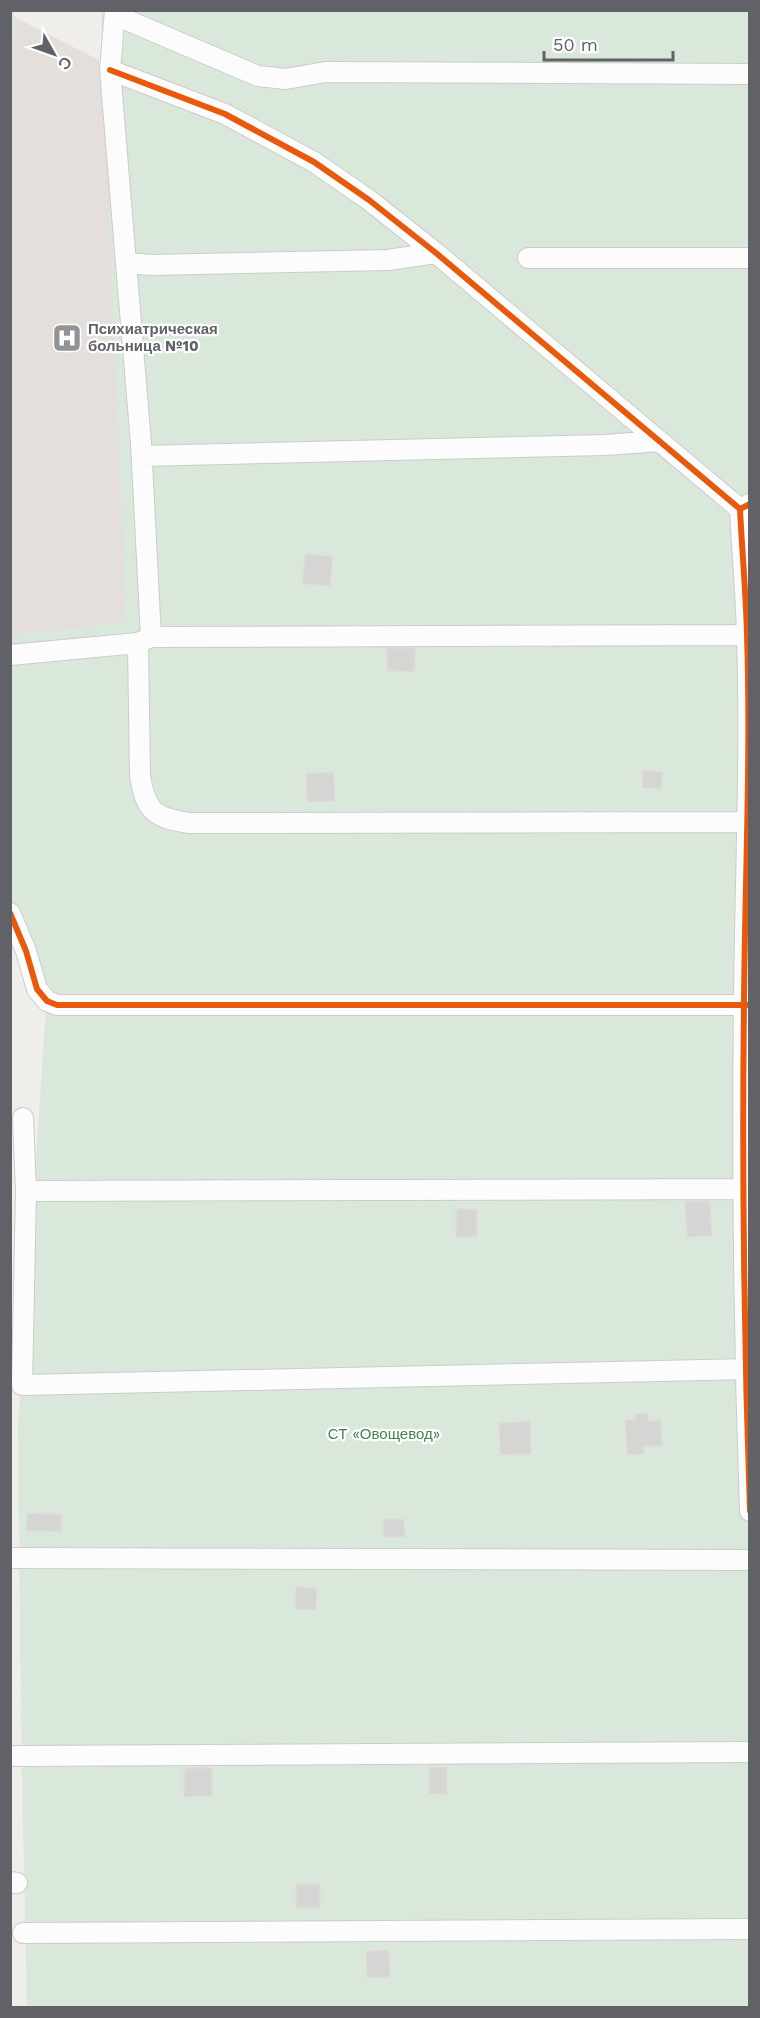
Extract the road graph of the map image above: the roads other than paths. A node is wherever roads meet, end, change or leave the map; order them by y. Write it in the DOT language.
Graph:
graph roads {
  1 [pos="115,13"];
  2 [pos="111,70"];
  3 [pos="750,74"];
  4 [pos="436,253"];
  5 [pos="528,258"];
  6 [pos="750,258"];
  7 [pos="126,263"];
  8 [pos="659,441"];
  9 [pos="142,456"];
  10 [pos="745,506"];
  11 [pos="748,635"];
  12 [pos="144,640"];
  13 [pos="10,654"];
  14 [pos="748,822"];
  15 [pos="10,913"];
  16 [pos="747,1005"];
  17 [pos="23,1118"];
  18 [pos="747,1189"];
  19 [pos="26,1191"];
  20 [pos="747,1369"];
  21 [pos="750,1511"];
  22 [pos="11,1558"];
  23 [pos="750,1560"];
  24 [pos="750,1752"];
  25 [pos="14,1756"];
  26 [pos="750,1929"];
  27 [pos="23,1933"];
  1 -- 2 [label="street"];
  1 -- 3 [label="street"];
  2 -- 4 [label="street"];
  2 -- 7 [label="street"];
  4 -- 7 [label="street"];
  4 -- 8 [label="street"];
  5 -- 6 [label="street"];
  7 -- 9 [label="street"];
  8 -- 9 [label="street"];
  8 -- 10 [label="street"];
  9 -- 12 [label="street"];
  10 -- 11 [label="street"];
  11 -- 12 [label="street"];
  11 -- 14 [label="street"];
  12 -- 13 [label="street"];
  12 -- 14 [label="street"];
  14 -- 16 [label="street"];
  15 -- 16 [label="street"];
  16 -- 18 [label="street"];
  17 -- 19 [label="street"];
  18 -- 19 [label="street"];
  18 -- 20 [label="street"];
  19 -- 20 [label="street"];
  20 -- 21 [label="street"];
  22 -- 23 [label="street"];
  24 -- 25 [label="street"];
  26 -- 27 [label="street"];
}
